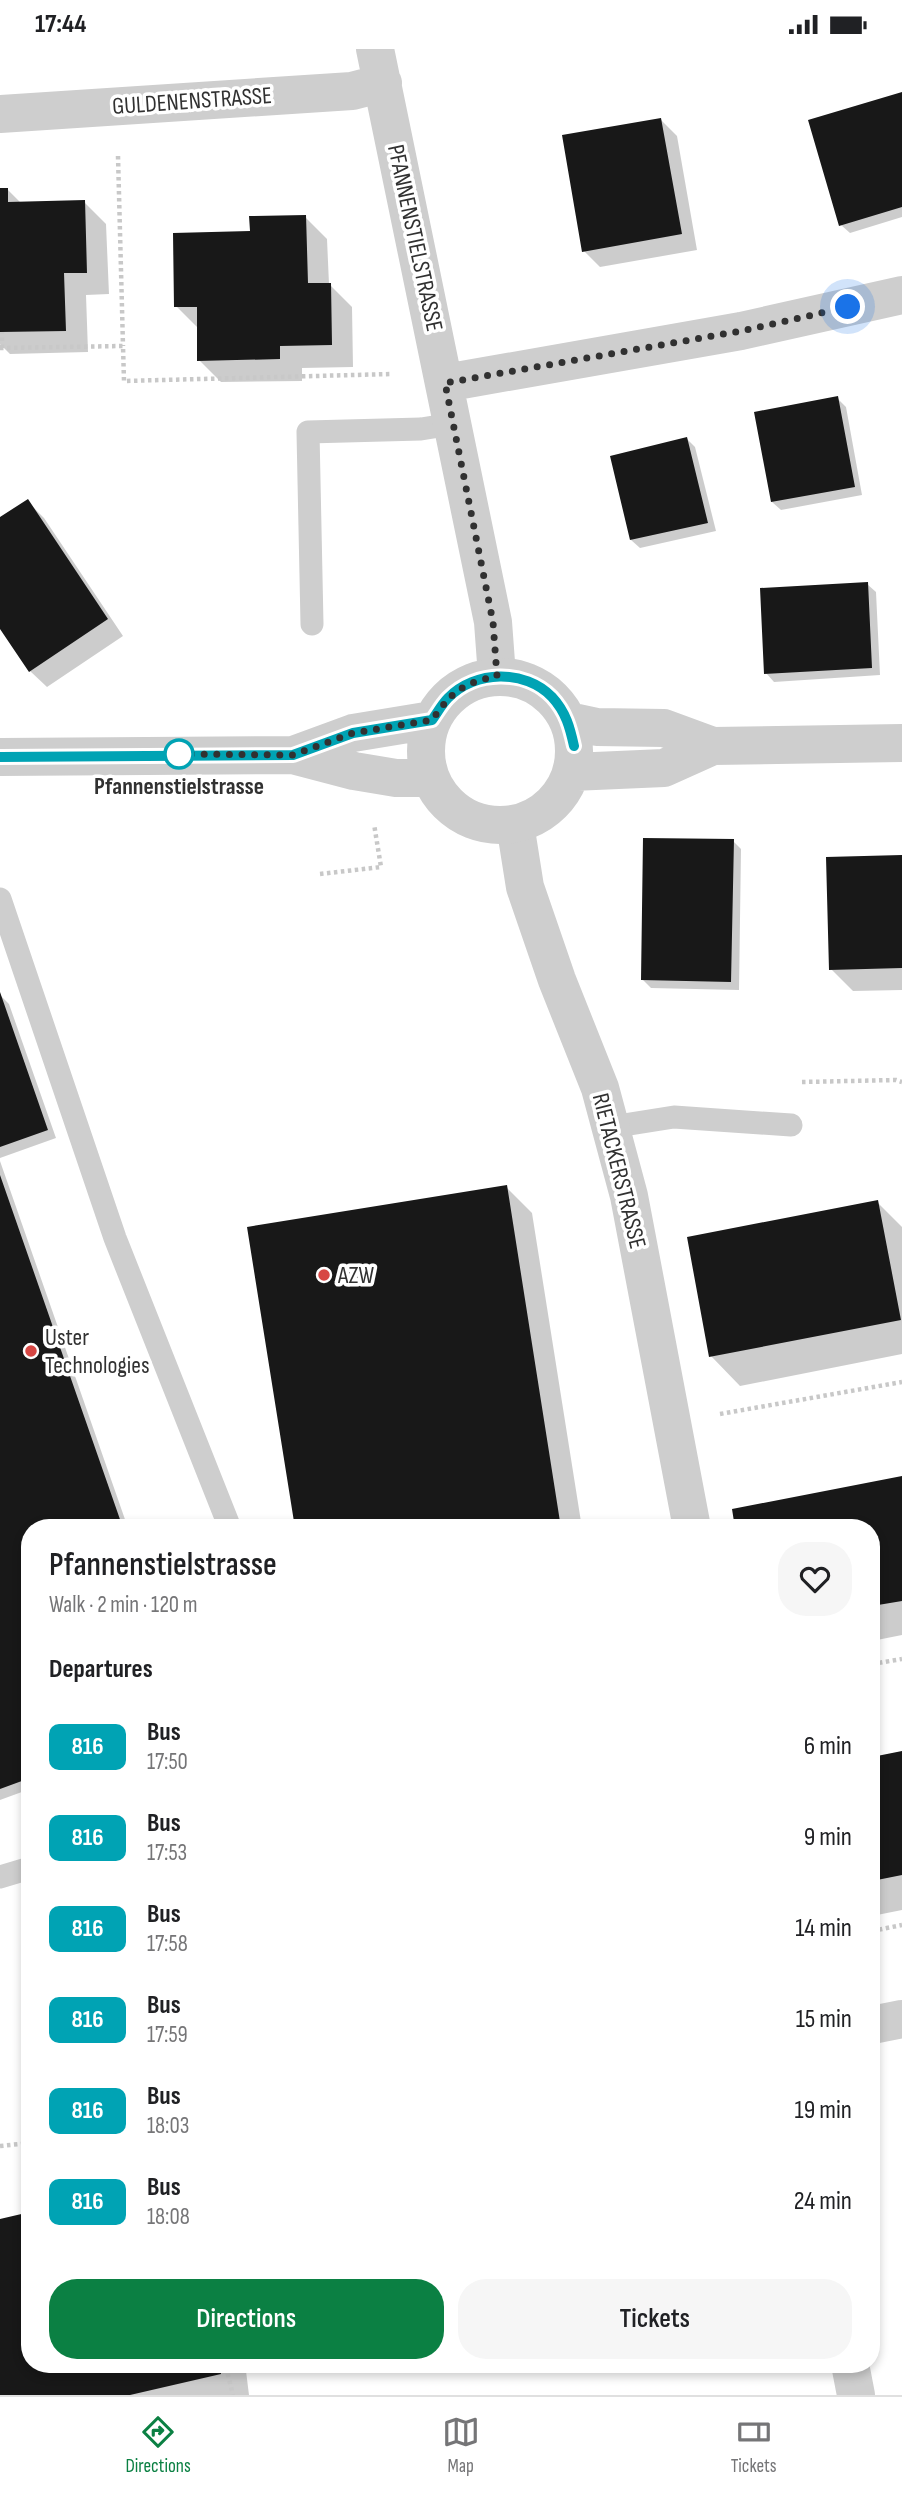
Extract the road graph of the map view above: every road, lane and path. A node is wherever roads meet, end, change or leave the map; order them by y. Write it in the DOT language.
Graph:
graph roads {
  1 [pos="379,66"];
  2 [pos="116,106"];
  3 [pos="0,114"];
  4 [pos="902,295"];
  5 [pos="2,332"];
  6 [pos="123,346"];
  7 [pos="1,348"];
  8 [pos="397,374"];
  9 [pos="445,383"];
  10 [pos="452,424"];
  11 [pos="312,624"];
  12 [pos="497,676"];
  13 [pos="432,720"];
  14 [pos="569,721"];
  15 [pos="902,743"];
  16 [pos="713,746"];
  17 [pos="293,755"];
  18 [pos="0,757"];
  19 [pos="572,772"];
  20 [pos="430,778"];
  21 [pos="374,821"];
  22 [pos="515,824"];
  23 [pos="320,874"];
  24 [pos="0,899"];
  25 [pos="791,1125"];
  26 [pos="611,1127"];
  27 [pos="902,1382"];
  28 [pos="714,1415"];
  29 [pos="226,1519"];
  30 [pos="690,1519"];
  31 [pos="902,1659"];
  32 [pos="880,1663"];
  33 [pos="21,1871"];
  34 [pos="0,1877"];
  35 [pos="902,1925"];
  36 [pos="880,1929"];
  37 [pos="902,2019"];
  38 [pos="880,2023"];
  39 [pos="21,2144"];
  40 [pos="0,2146"];
  41 [pos="228,2373"];
  42 [pos="852,2373"];
  43 [pos="233,2395"];
  44 [pos="856,2395"];
  1 -- 2 [label="street, GULDENENSTRASSE"];
  1 -- 9 [label="street, PFANNENSTIELSTRASSE"];
  2 -- 3 [label="street, GULDENENSTRASSE"];
  2 -- 6 [label="path"];
  4 -- 9 [label="street"];
  5 -- 7 [label="path"];
  6 -- 7 [label="path"];
  6 -- 8 [label="path"];
  9 -- 10 [label="street, PFANNENSTIELSTRASSE"];
  10 -- 11 [label="lane"];
  10 -- 12 [label="street, PFANNENSTIELSTRASSE"];
  12 -- 13 [label="street"];
  12 -- 14 [label="street"];
  13 -- 17 [label="street"];
  13 -- 20 [label="street"];
  14 -- 16 [label="street"];
  14 -- 19 [label="street"];
  15 -- 16 [label="street"];
  16 -- 19 [label="street"];
  17 -- 18 [label="street"];
  17 -- 20 [label="street"];
  19 -- 22 [label="street"];
  20 -- 22 [label="street"];
  21 -- 23 [label="path"];
  22 -- 26 [label="street, RIETACKERSTRASSE"];
  24 -- 29 [label="lane"];
  25 -- 26 [label="lane"];
  26 -- 30 [label="street, RIETACKERSTRASSE"];
  27 -- 28 [label="path"];
  31 -- 32 [label="path"];
  33 -- 34 [label="lane"];
  35 -- 36 [label="path"];
  37 -- 38 [label="street"];
  39 -- 40 [label="path"];
  41 -- 43 [label="path"];
  42 -- 44 [label="street"];
}
